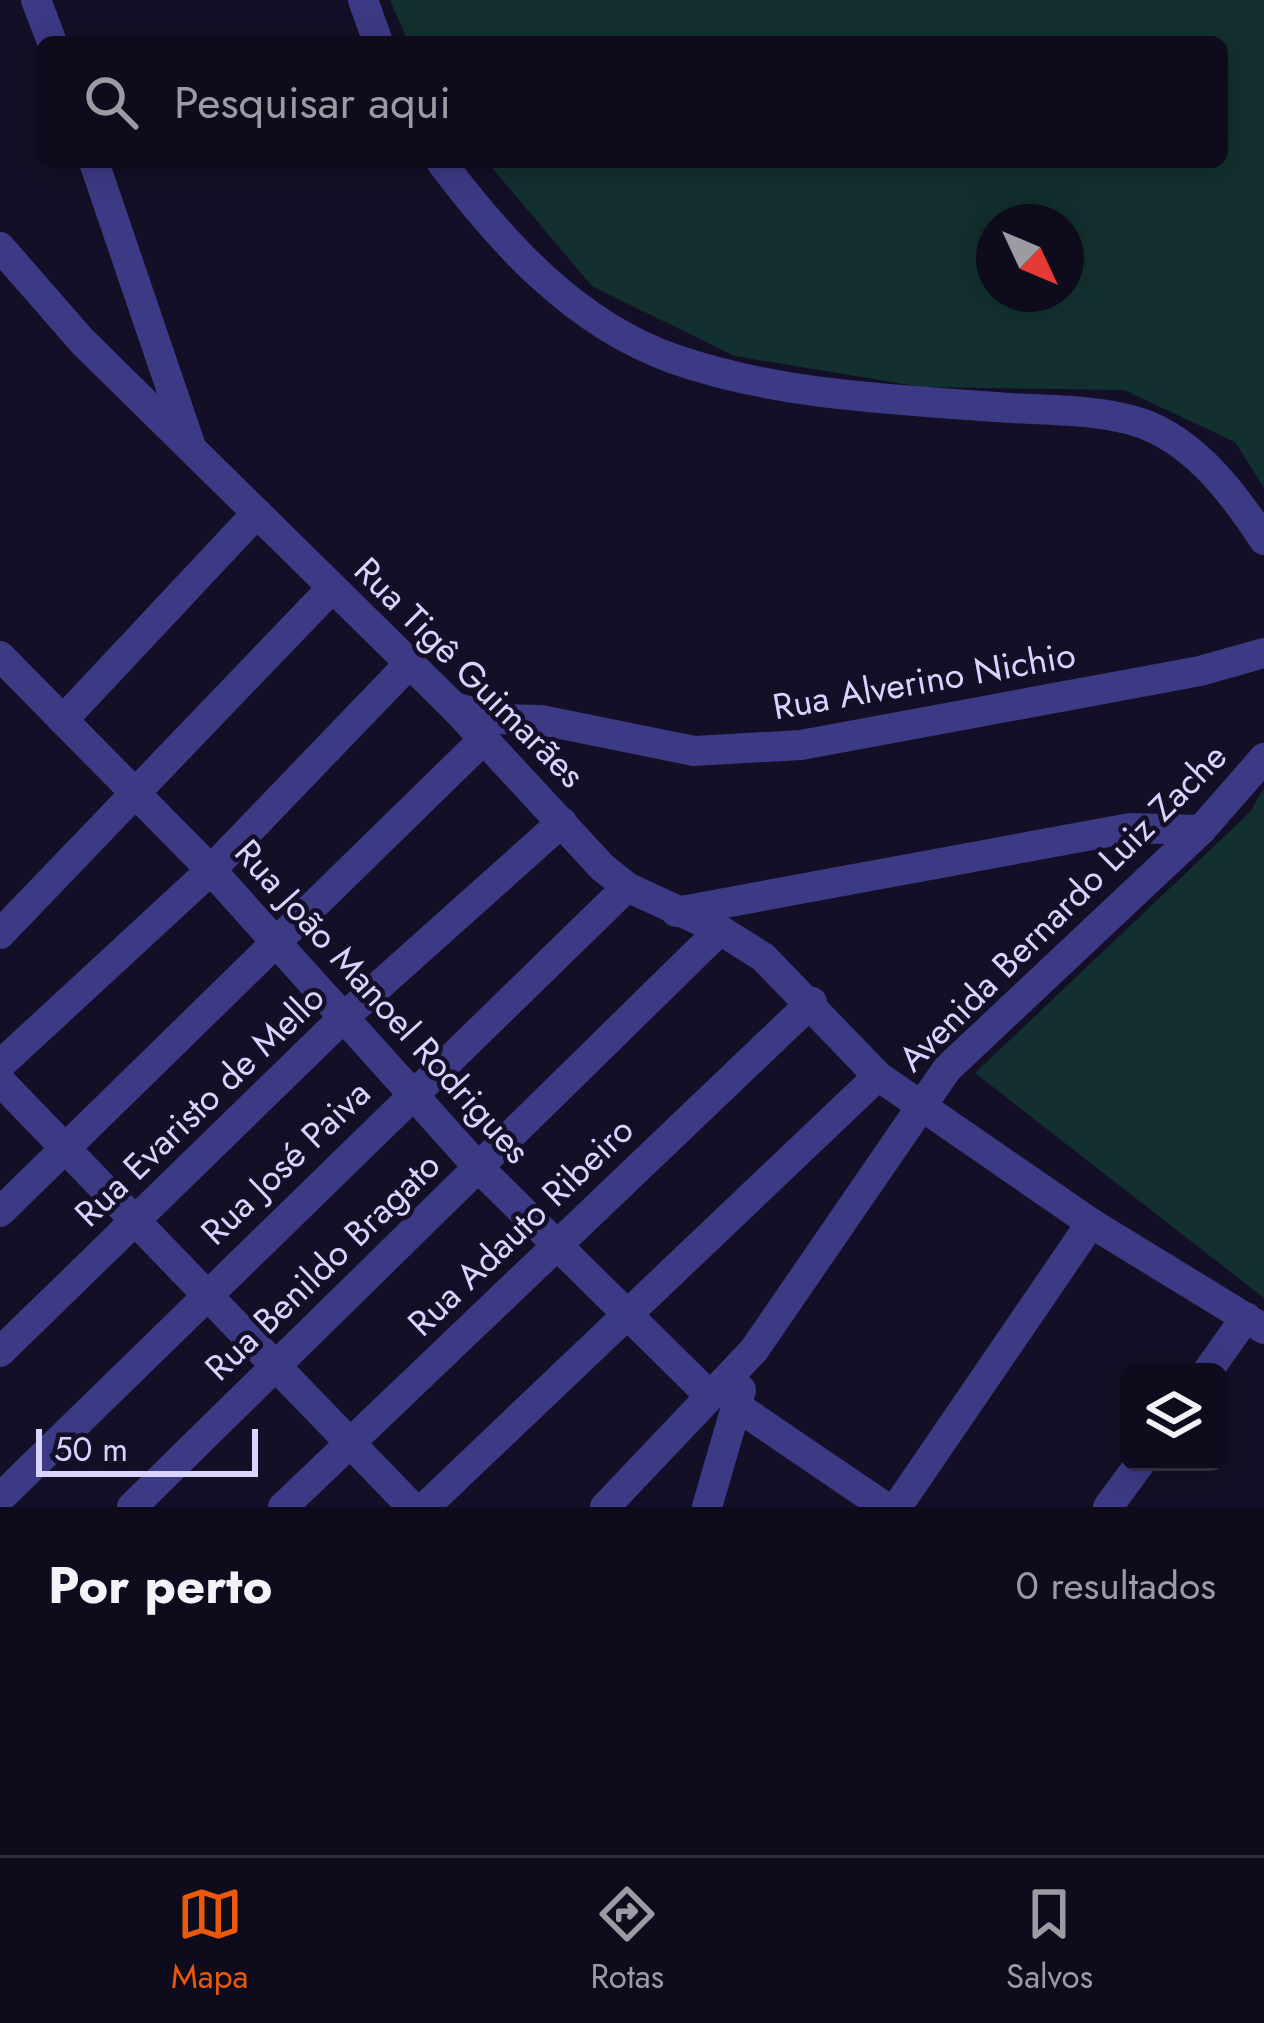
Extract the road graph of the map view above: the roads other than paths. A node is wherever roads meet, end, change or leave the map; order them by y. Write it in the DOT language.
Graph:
graph roads {
  1 [pos="36,0"];
  2 [pos="363,0"];
  3 [pos="50,36"];
  4 [pos="376,36"];
  5 [pos="96,168"];
  6 [pos="446,168"];
  7 [pos="0,247"];
  8 [pos="192,450"];
  9 [pos="257,513"];
  10 [pos="1264,540"];
  11 [pos="332,588"];
  12 [pos="1264,652"];
  13 [pos="0,656"];
  14 [pos="409,664"];
  15 [pos="454,706"];
  16 [pos="63,720"];
  17 [pos="483,740"];
  18 [pos="1264,758"];
  19 [pos="136,790"];
  20 [pos="562,821"];
  21 [pos="1201,830"];
  22 [pos="211,870"];
  23 [pos="627,886"];
  24 [pos="676,913"];
  25 [pos="720,930"];
  26 [pos="0,934"];
  27 [pos="276,940"];
  28 [pos="812,1002"];
  29 [pos="343,1018"];
  30 [pos="0,1065"];
  31 [pos="878,1076"];
  32 [pos="0,1082"];
  33 [pos="412,1094"];
  34 [pos="920,1104"];
  35 [pos="67,1149"];
  36 [pos="478,1168"];
  37 [pos="0,1212"];
  38 [pos="135,1221"];
  39 [pos="1091,1223"];
  40 [pos="559,1243"];
  41 [pos="203,1295"];
  42 [pos="626,1315"];
  43 [pos="1255,1323"];
  44 [pos="0,1352"];
  45 [pos="1216,1363"];
  46 [pos="274,1368"];
  47 [pos="723,1401"];
  48 [pos="349,1444"];
  49 [pos="1134,1471"];
  50 [pos="8,1494"];
  51 [pos="132,1507"];
  52 [pos="283,1507"];
  53 [pos="412,1507"];
  54 [pos="425,1507"];
  55 [pos="605,1507"];
  56 [pos="707,1507"];
  57 [pos="885,1507"];
  58 [pos="897,1507"];
  59 [pos="1108,1507"];
  1 -- 3 [label="street"];
  2 -- 4 [label="street"];
  5 -- 8 [label="street"];
  6 -- 10 [label="street"];
  7 -- 8 [label="street, Rua Tigê Guimarães"];
  8 -- 9 [label="street, Rua Tigê Guimarães"];
  9 -- 11 [label="street, Rua Tigê Guimarães"];
  9 -- 16 [label="street"];
  11 -- 14 [label="street, Rua Tigê Guimarães"];
  11 -- 19 [label="street"];
  12 -- 15 [label="street, Rua Alverino Nichio"];
  13 -- 16 [label="street, Rua João Manoel Rodrigues"];
  14 -- 15 [label="street, Rua Tigê Guimarães"];
  14 -- 22 [label="street"];
  15 -- 17 [label="street, Rua Tigê Guimarães"];
  16 -- 19 [label="street, Rua João Manoel Rodrigues"];
  17 -- 20 [label="street, Rua Tigê Guimarães"];
  17 -- 27 [label="street"];
  18 -- 21 [label="street, Avenida Bernardo Luiz Zache"];
  19 -- 22 [label="street, Rua João Manoel Rodrigues"];
  19 -- 26 [label="street"];
  20 -- 23 [label="street, Rua Tigê Guimarães"];
  20 -- 29 [label="street, Rua Evaristo de Mello"];
  21 -- 24 [label="street"];
  21 -- 34 [label="street, Avenida Bernardo Luiz Zache"];
  22 -- 27 [label="street, Rua João Manoel Rodrigues"];
  22 -- 30 [label="street"];
  23 -- 24 [label="street, Rua Tigê Guimarães"];
  23 -- 33 [label="street, Rua José Paiva"];
  24 -- 25 [label="street, Rua Tigê Guimarães"];
  25 -- 28 [label="street, Rua Tigê Guimarães"];
  25 -- 36 [label="street, Rua Benildo Bragato"];
  27 -- 29 [label="street, Rua João Manoel Rodrigues"];
  27 -- 35 [label="street"];
  28 -- 31 [label="street, Rua Tigê Guimarães"];
  28 -- 40 [label="street, Rua Adauto Ribeiro"];
  29 -- 33 [label="street, Rua João Manoel Rodrigues"];
  29 -- 38 [label="street, Rua Evaristo de Mello"];
  31 -- 34 [label="street, Rua Tigê Guimarães"];
  31 -- 42 [label="street"];
  32 -- 35 [label="street"];
  33 -- 36 [label="street, Rua João Manoel Rodrigues"];
  33 -- 41 [label="street, Rua José Paiva"];
  34 -- 39 [label="street, Rua Tigê Guimarães"];
  34 -- 47 [label="street, Avenida Bernardo Luiz Zache"];
  35 -- 37 [label="street"];
  35 -- 38 [label="street"];
  36 -- 40 [label="street, Rua João Manoel Rodrigues"];
  36 -- 46 [label="street, Rua Benildo Bragato"];
  38 -- 41 [label="street"];
  38 -- 44 [label="street, Rua Evaristo de Mello"];
  39 -- 43 [label="street, Rua Tigê Guimarães"];
  39 -- 58 [label="street"];
  40 -- 42 [label="street, Rua João Manoel Rodrigues"];
  40 -- 48 [label="street, Rua Adauto Ribeiro"];
  41 -- 46 [label="street"];
  41 -- 50 [label="street, Rua José Paiva"];
  42 -- 47 [label="street, Rua João Manoel Rodrigues"];
  42 -- 54 [label="street"];
  43 -- 45 [label="street"];
  46 -- 48 [label="street"];
  46 -- 51 [label="street, Rua Benildo Bragato"];
  47 -- 55 [label="street, Avenida Bernardo Luiz Zache"];
  47 -- 56 [label="street"];
  47 -- 57 [label="street, Rua João Manoel Rodrigues"];
  48 -- 52 [label="street, Rua Adauto Ribeiro"];
  48 -- 53 [label="street"];
  49 -- 59 [label="street"];
}
